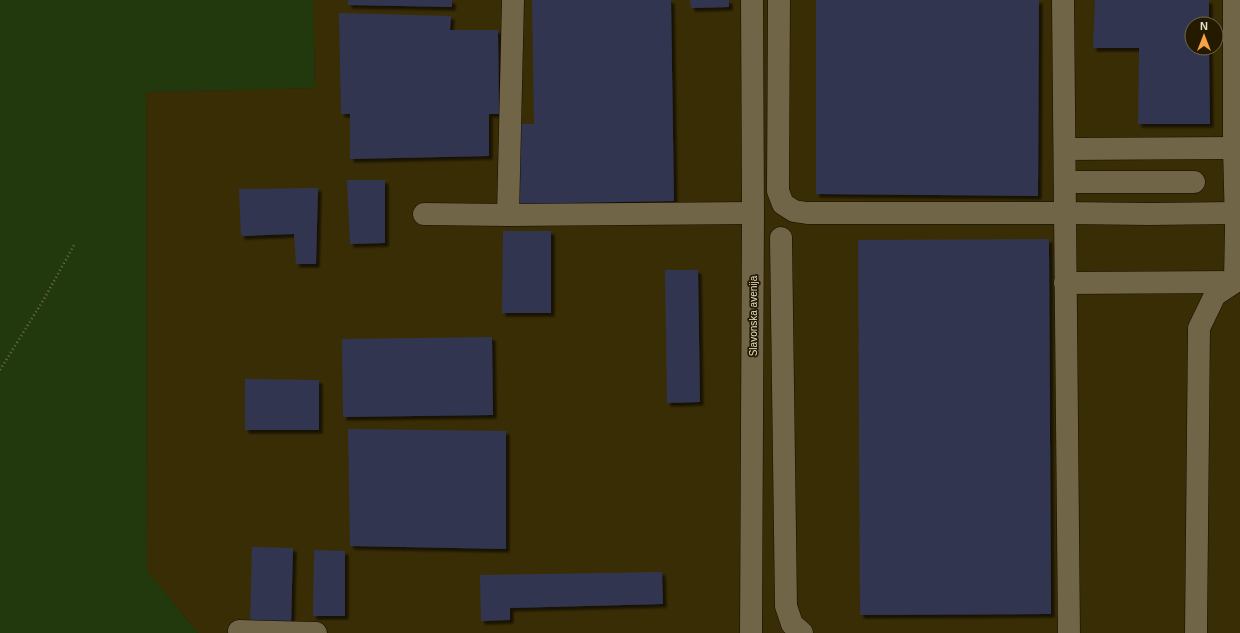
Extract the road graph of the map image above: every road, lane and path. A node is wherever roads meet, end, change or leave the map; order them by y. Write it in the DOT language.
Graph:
graph roads {
  1 [pos="513,0"];
  2 [pos="752,0"];
  3 [pos="779,0"];
  4 [pos="1063,0"];
  5 [pos="1236,9"];
  6 [pos="1234,148"];
  7 [pos="1065,149"];
  8 [pos="1065,182"];
  9 [pos="1194,182"];
  10 [pos="753,213"];
  11 [pos="1065,213"];
  12 [pos="1235,213"];
  13 [pos="424,214"];
  14 [pos="508,215"];
  15 [pos="781,238"];
  16 [pos="74,245"];
  17 [pos="1065,282"];
  18 [pos="1235,282"];
  19 [pos="0,370"];
  20 [pos="240,631"];
  21 [pos="316,633"];
  22 [pos="751,633"];
  23 [pos="802,633"];
  24 [pos="1069,633"];
  25 [pos="1196,633"];
  1 -- 14 [label="street"];
  2 -- 10 [label="street, Slavonska avenija"];
  3 -- 11 [label="street"];
  4 -- 7 [label="street"];
  5 -- 6 [label="street"];
  6 -- 7 [label="street"];
  6 -- 12 [label="street"];
  7 -- 8 [label="street"];
  8 -- 9 [label="street"];
  8 -- 11 [label="street"];
  10 -- 14 [label="street"];
  10 -- 22 [label="street, Slavonska avenija"];
  11 -- 12 [label="street"];
  11 -- 17 [label="street"];
  12 -- 18 [label="street"];
  13 -- 14 [label="street"];
  15 -- 23 [label="street"];
  16 -- 19 [label="path"];
  17 -- 18 [label="street"];
  17 -- 24 [label="street"];
  18 -- 25 [label="street"];
  20 -- 21 [label="street"];
}
